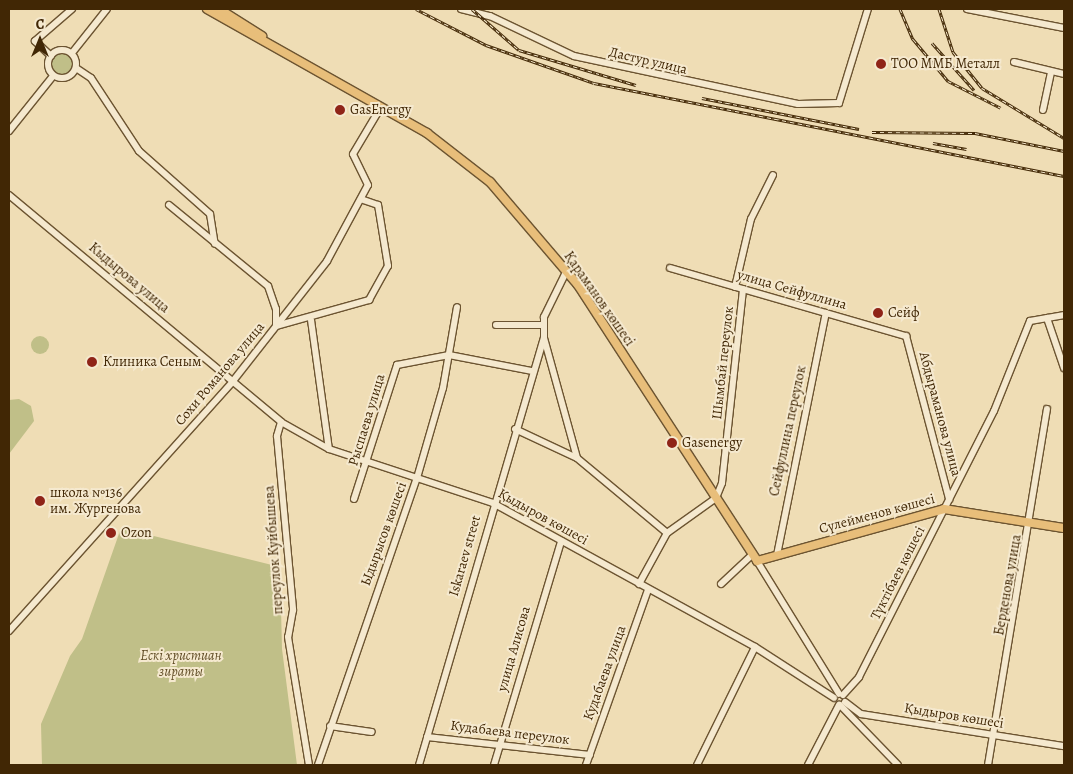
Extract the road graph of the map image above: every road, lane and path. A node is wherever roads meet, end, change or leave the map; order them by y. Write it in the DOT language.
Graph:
graph roads {
  1 [pos="72,9"];
  2 [pos="107,9"];
  3 [pos="207,9"];
  4 [pos="219,9"];
  5 [pos="461,9"];
  6 [pos="868,9"];
  7 [pos="967,9"];
  8 [pos="1064,28"];
  9 [pos="282,50"];
  10 [pos="72,53"];
  11 [pos="51,56"];
  12 [pos="1014,62"];
  13 [pos="76,68"];
  14 [pos="1051,72"];
  15 [pos="1064,74"];
  16 [pos="53,76"];
  17 [pos="380,107"];
  18 [pos="1043,110"];
  19 [pos="9,131"];
  20 [pos="773,175"];
  21 [pos="9,195"];
  22 [pos="361,199"];
  23 [pos="169,205"];
  24 [pos="216,244"];
  25 [pos="670,268"];
  26 [pos="567,270"];
  27 [pos="735,287"];
  28 [pos="743,289"];
  29 [pos="457,307"];
  30 [pos="826,313"];
  31 [pos="1064,315"];
  32 [pos="1047,318"];
  33 [pos="310,320"];
  34 [pos="496,325"];
  35 [pos="544,325"];
  36 [pos="276,326"];
  37 [pos="906,336"];
  38 [pos="544,338"];
  39 [pos="450,356"];
  40 [pos="1064,368"];
  41 [pos="532,371"];
  42 [pos="233,380"];
  43 [pos="1047,409"];
  44 [pos="281,422"];
  45 [pos="515,428"];
  46 [pos="329,449"];
  47 [pos="577,458"];
  48 [pos="367,463"];
  49 [pos="418,478"];
  50 [pos="716,498"];
  51 [pos="949,499"];
  52 [pos="354,500"];
  53 [pos="493,503"];
  54 [pos="944,509"];
  55 [pos="1032,522"];
  56 [pos="1064,528"];
  57 [pos="667,533"];
  58 [pos="561,541"];
  59 [pos="777,555"];
  60 [pos="755,557"];
  61 [pos="639,584"];
  62 [pos="721,584"];
  63 [pos="648,590"];
  64 [pos="9,630"];
  65 [pos="755,647"];
  66 [pos="840,700"];
  67 [pos="861,714"];
  68 [pos="854,722"];
  69 [pos="330,726"];
  70 [pos="372,732"];
  71 [pos="995,734"];
  72 [pos="427,737"];
  73 [pos="500,745"];
  74 [pos="1064,746"];
  75 [pos="590,755"];
  76 [pos="309,765"];
  77 [pos="318,765"];
  78 [pos="419,765"];
  79 [pos="494,765"];
  80 [pos="586,765"];
  81 [pos="697,765"];
  82 [pos="808,765"];
  83 [pos="898,765"];
  84 [pos="988,765"];
  1 -- 11 [label="street"];
  2 -- 10 [label="street"];
  3 -- 9 [label="main road, Қараманов көшесі"];
  4 -- 9 [label="main road"];
  5 -- 6 [label="street, Дастур улица"];
  7 -- 8 [label="street"];
  9 -- 17 [label="main road, Қараманов көшесі"];
  10 -- 11 [label="street"];
  10 -- 13 [label="street"];
  11 -- 16 [label="street"];
  12 -- 14 [label="street"];
  13 -- 16 [label="street"];
  13 -- 24 [label="street"];
  14 -- 15 [label="street"];
  14 -- 18 [label="street"];
  16 -- 19 [label="street"];
  17 -- 22 [label="street, Сохи Романова улица"];
  17 -- 26 [label="main road, Қараманов көшесі"];
  20 -- 27 [label="street, Шымбай переулок"];
  21 -- 42 [label="street, Кыдырова улица"];
  22 -- 33 [label="street"];
  22 -- 36 [label="street, Сохи Романова улица"];
  23 -- 24 [label="street"];
  24 -- 36 [label="street"];
  25 -- 27 [label="street, улица Сейфуллина"];
  26 -- 35 [label="street, Iskaraev street"];
  26 -- 50 [label="main road, Қараманов көшесі"];
  27 -- 28 [label="street, улица Сейфуллина"];
  28 -- 30 [label="street, улица Сейфуллина"];
  28 -- 50 [label="street, Шымбай переулок"];
  29 -- 39 [label="street, Ыдырысов көшесі"];
  30 -- 37 [label="street, улица Сейфуллина"];
  30 -- 59 [label="street, Сейфуллина переулок"];
  31 -- 32 [label="street"];
  32 -- 40 [label="street"];
  32 -- 51 [label="street, Түктібаев көшесі"];
  33 -- 36 [label="street"];
  33 -- 46 [label="street"];
  34 -- 35 [label="street"];
  35 -- 38 [label="street, Iskaraev street"];
  36 -- 42 [label="street, Сохи Романова улица"];
  37 -- 51 [label="street, Абдыраманова улица"];
  38 -- 41 [label="street, Iskaraev street"];
  38 -- 47 [label="street"];
  39 -- 41 [label="street, Рыспаева улица"];
  39 -- 48 [label="street, Рыспаева улица"];
  39 -- 49 [label="street, Ыдырысов көшесі"];
  41 -- 45 [label="street, Iskaraev street"];
  42 -- 44 [label="street, Қыдыров көшесі"];
  42 -- 64 [label="street, Сохи Романова улица"];
  43 -- 55 [label="street, Берденова улица"];
  44 -- 46 [label="street, Қыдыров көшесі"];
  44 -- 76 [label="street, переулок Куйбышева"];
  45 -- 47 [label="street"];
  45 -- 53 [label="street, Iskaraev street"];
  46 -- 48 [label="street, Қыдыров көшесі"];
  47 -- 57 [label="street"];
  48 -- 49 [label="street, Қыдыров көшесі"];
  48 -- 52 [label="street, Рыспаева улица"];
  49 -- 53 [label="street, Қыдыров көшесі"];
  49 -- 69 [label="street, Ыдырысов көшесі"];
  50 -- 57 [label="street"];
  50 -- 60 [label="main road, Қараманов көшесі"];
  51 -- 54 [label="street, Түктібаев көшесі"];
  53 -- 58 [label="street, Қыдыров көшесі"];
  53 -- 72 [label="street, Iskaraev street"];
  54 -- 55 [label="main road, Сүлейменов көшесі"];
  54 -- 59 [label="main road, Сүлейменов көшесі"];
  54 -- 66 [label="street, Түктібаев көшесі"];
  55 -- 56 [label="main road, Сүлейменов көшесі"];
  55 -- 71 [label="street, Берденова улица"];
  57 -- 61 [label="street"];
  58 -- 61 [label="street, Қыдыров көшесі"];
  58 -- 73 [label="street, улица Алисова"];
  59 -- 60 [label="main road, Сүлейменов көшесі"];
  60 -- 62 [label="street"];
  60 -- 66 [label="street, Қараманов көшесі"];
  61 -- 63 [label="street, Қыдыров көшесі"];
  63 -- 65 [label="street, Қыдыров көшесі"];
  63 -- 75 [label="street, Кудабаева улица"];
  65 -- 66 [label="street, Қыдыров көшесі"];
  65 -- 81 [label="street"];
  66 -- 67 [label="street, Қыдыров көшесі"];
  66 -- 68 [label="street, Қараманов көшесі"];
  66 -- 82 [label="street, Түктібаев көшесі"];
  67 -- 68 [label="street"];
  67 -- 71 [label="street, Қыдыров көшесі"];
  68 -- 83 [label="street, Қараманов көшесі"];
  69 -- 70 [label="street"];
  69 -- 77 [label="street, Ыдырысов көшесі"];
  71 -- 74 [label="street, Қыдыров көшесі"];
  71 -- 84 [label="street, Берденова улица"];
  72 -- 73 [label="street, Кудабаева переулок"];
  72 -- 78 [label="street, Iskaraev street"];
  73 -- 75 [label="street, Кудабаева переулок"];
  73 -- 79 [label="street, улица Алисова"];
  75 -- 80 [label="street, Кудабаева улица"];
}
